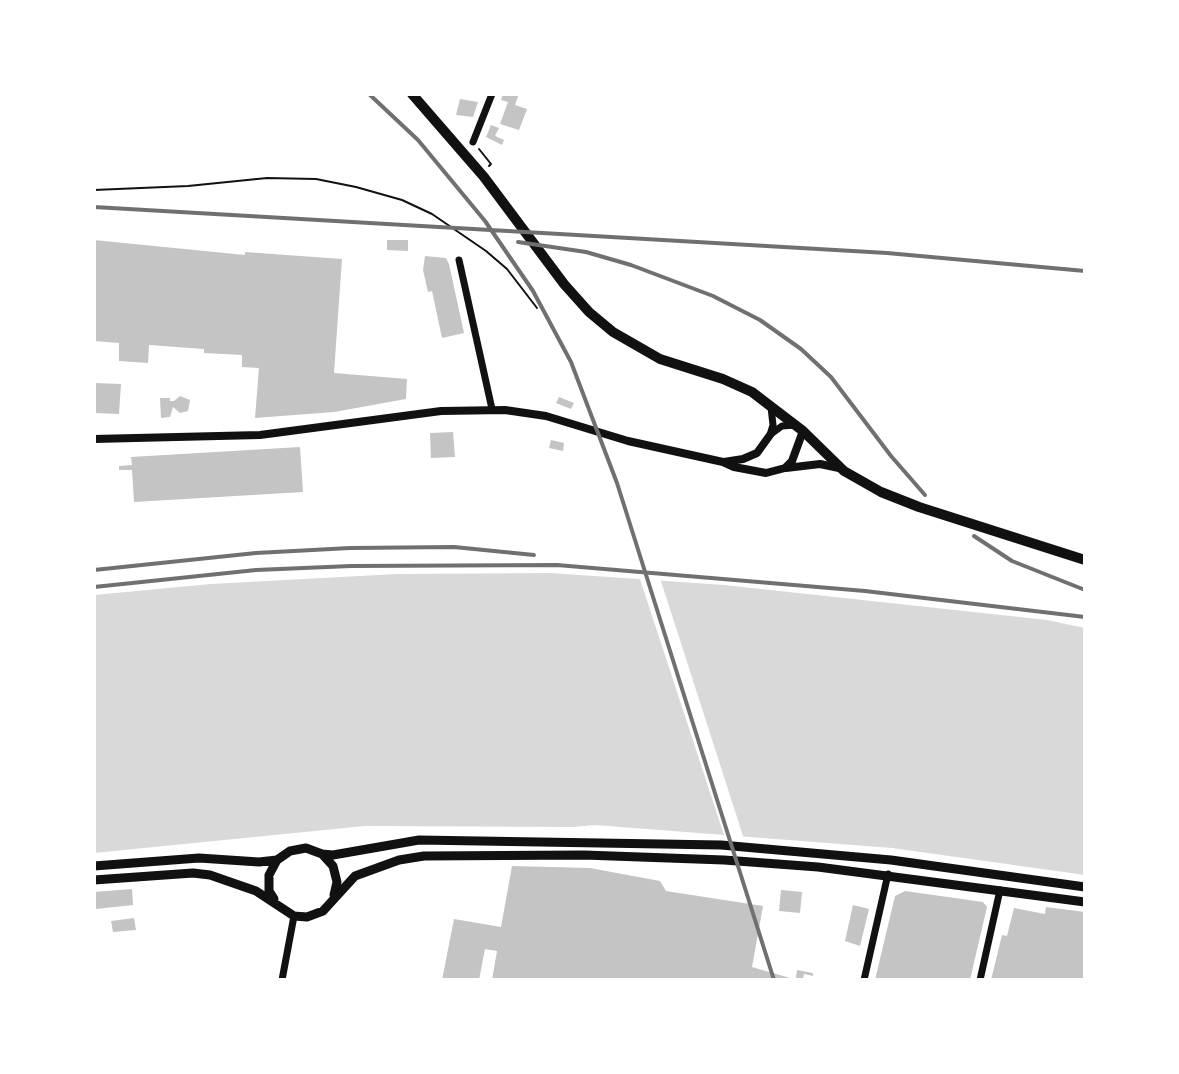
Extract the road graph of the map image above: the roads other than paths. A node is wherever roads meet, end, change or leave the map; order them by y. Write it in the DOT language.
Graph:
graph roads {
  1 [pos="412,94"];
  2 [pos="492,94"];
  3 [pos="473,142"];
  4 [pos="459,260"];
  5 [pos="771,405"];
  6 [pos="492,409"];
  7 [pos="800,428"];
  8 [pos="770,435"];
  9 [pos="94,439"];
  10 [pos="723,462"];
  11 [pos="785,468"];
  12 [pos="844,471"];
  13 [pos="1085,560"];
  14 [pos="322,854"];
  15 [pos="277,860"];
  16 [pos="94,866"];
  17 [pos="888,874"];
  18 [pos="94,880"];
  19 [pos="1085,887"];
  20 [pos="1000,890"];
  21 [pos="333,898"];
  22 [pos="1085,902"];
  23 [pos="277,906"];
  24 [pos="294,916"];
  25 [pos="282,980"];
  26 [pos="864,980"];
  27 [pos="980,980"];
  1 -- 5 [label="main road"];
  2 -- 3 [label="street"];
  4 -- 6 [label="street"];
  5 -- 7 [label="main road"];
  5 -- 8 [label="street"];
  6 -- 9 [label="street"];
  6 -- 10 [label="street"];
  7 -- 8 [label="street"];
  7 -- 11 [label="street"];
  7 -- 12 [label="main road"];
  8 -- 10 [label="street"];
  10 -- 11 [label="street"];
  11 -- 12 [label="street"];
  12 -- 13 [label="main road"];
  14 -- 15 [label="main road"];
  14 -- 19 [label="main road"];
  14 -- 21 [label="main road"];
  15 -- 16 [label="main road"];
  15 -- 23 [label="main road"];
  17 -- 20 [label="main road"];
  17 -- 21 [label="main road"];
  17 -- 26 [label="street"];
  18 -- 23 [label="main road"];
  20 -- 22 [label="main road"];
  20 -- 27 [label="street"];
  21 -- 24 [label="main road"];
  23 -- 24 [label="main road"];
  24 -- 25 [label="street"];
}
